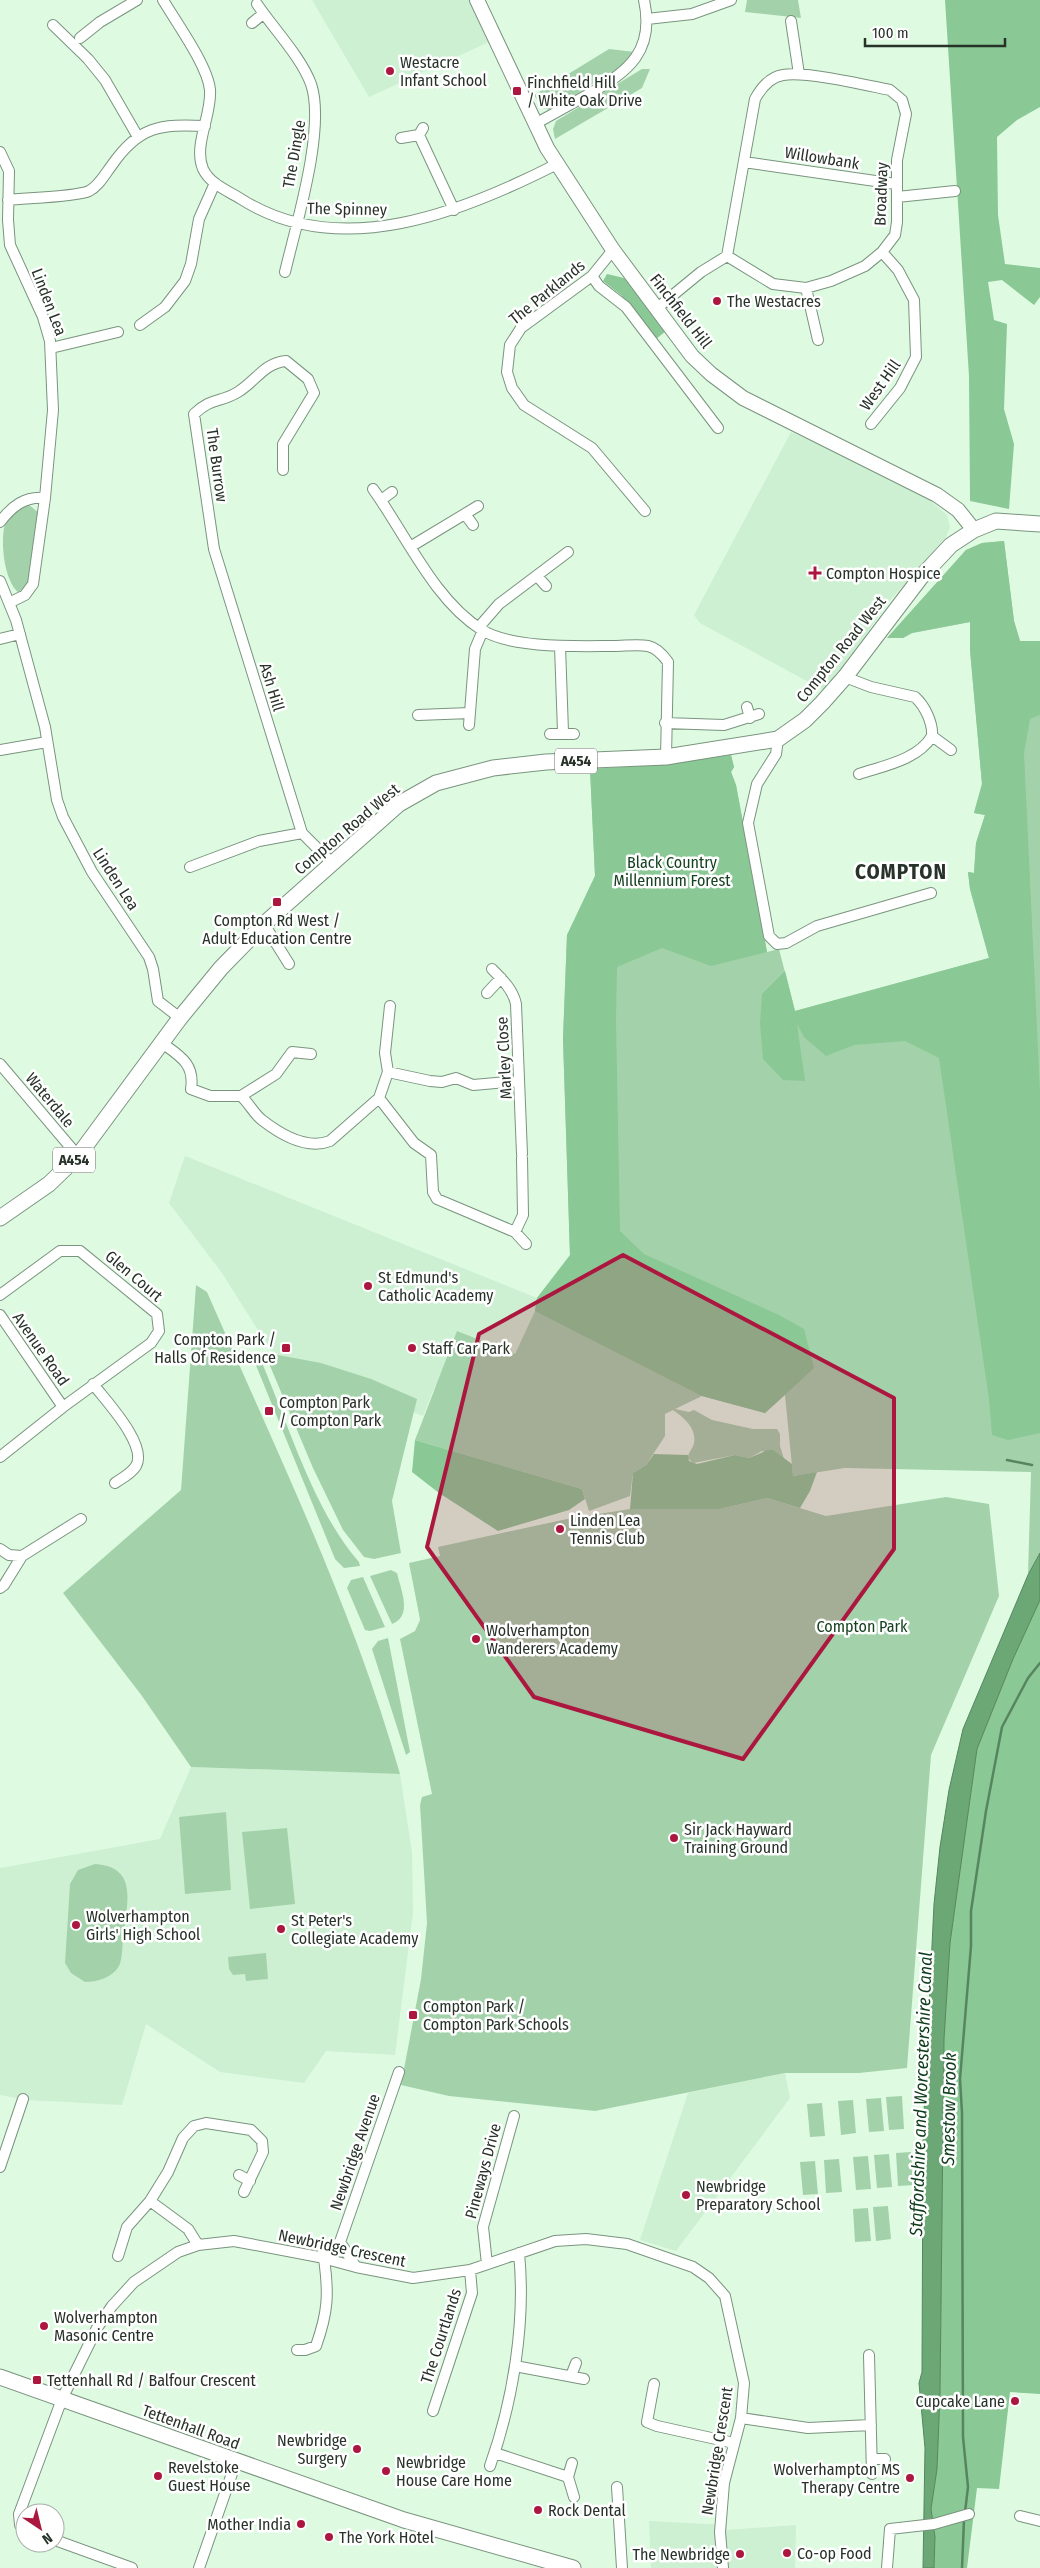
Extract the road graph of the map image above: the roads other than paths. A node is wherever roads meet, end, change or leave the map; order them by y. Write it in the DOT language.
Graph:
graph roads {
  1 [pos="137,0"];
  2 [pos="163,0"];
  3 [pos="477,0"];
  4 [pos="644,0"];
  5 [pos="731,0"];
  6 [pos="257,4"];
  7 [pos="264,14"];
  8 [pos="647,19"];
  9 [pos="791,20"];
  10 [pos="252,23"];
  11 [pos="53,25"];
  12 [pos="80,38"];
  13 [pos="799,74"];
  14 [pos="535,124"];
  15 [pos="205,126"];
  16 [pos="138,138"];
  17 [pos="401,138"];
  18 [pos="0,152"];
  19 [pos="744,162"];
  20 [pos="557,164"];
  21 [pos="215,183"];
  22 [pos="896,184"];
  23 [pos="4,187"];
  24 [pos="955,191"];
  25 [pos="896,197"];
  26 [pos="8,200"];
  27 [pos="454,210"];
  28 [pos="297,223"];
  29 [pos="613,250"];
  30 [pos="882,252"];
  31 [pos="727,256"];
  32 [pos="284,272"];
  33 [pos="592,276"];
  34 [pos="806,288"];
  35 [pos="656,309"];
  36 [pos="140,325"];
  37 [pos="118,332"];
  38 [pos="818,340"];
  39 [pos="51,348"];
  40 [pos="871,424"];
  41 [pos="718,428"];
  42 [pos="283,470"];
  43 [pos="373,490"];
  44 [pos="392,492"];
  45 [pos="45,498"];
  46 [pos="381,500"];
  47 [pos="478,506"];
  48 [pos="645,511"];
  49 [pos="465,514"];
  50 [pos="0,522"];
  51 [pos="1040,524"];
  52 [pos="473,525"];
  53 [pos="974,530"];
  54 [pos="410,547"];
  55 [pos="214,549"];
  56 [pos="568,552"];
  57 [pos="537,576"];
  58 [pos="0,581"];
  59 [pos="546,586"];
  60 [pos="9,603"];
  61 [pos="481,629"];
  62 [pos="20,634"];
  63 [pos="0,639"];
  64 [pos="560,646"];
  65 [pos="845,677"];
  66 [pos="470,712"];
  67 [pos="752,713"];
  68 [pos="418,715"];
  69 [pos="665,723"];
  70 [pos="469,725"];
  71 [pos="550,734"];
  72 [pos="932,736"];
  73 [pos="778,738"];
  74 [pos="48,742"];
  75 [pos="0,750"];
  76 [pos="951,750"];
  77 [pos="666,757"];
  78 [pos="859,774"];
  79 [pos="302,833"];
  80 [pos="332,863"];
  81 [pos="190,867"];
  82 [pos="931,893"];
  83 [pos="264,924"];
  84 [pos="289,964"];
  85 [pos="492,969"];
  86 [pos="501,978"];
  87 [pos="487,993"];
  88 [pos="390,1006"];
  89 [pos="180,1018"];
  90 [pos="162,1043"];
  91 [pos="311,1054"];
  92 [pos="0,1064"];
  93 [pos="388,1072"];
  94 [pos="518,1081"];
  95 [pos="242,1096"];
  96 [pos="379,1098"];
  97 [pos="78,1156"];
  98 [pos="0,1218"];
  99 [pos="515,1232"];
  100 [pos="526,1244"];
  101 [pos="0,1295"];
  102 [pos="0,1315"];
  103 [pos="93,1384"];
  104 [pos="63,1407"];
  105 [pos="0,1457"];
  106 [pos="115,1483"];
  107 [pos="81,1519"];
  108 [pos="0,1549"];
  109 [pos="22,1556"];
  110 [pos="0,1588"];
  111 [pos="398,2072"];
  112 [pos="23,2099"];
  113 [pos="514,2116"];
  114 [pos="0,2167"];
  115 [pos="239,2175"];
  116 [pos="250,2181"];
  117 [pos="244,2192"];
  118 [pos="150,2201"];
  119 [pos="340,2242"];
  120 [pos="198,2245"];
  121 [pos="519,2253"];
  122 [pos="118,2256"];
  123 [pos="321,2258"];
  124 [pos="487,2264"];
  125 [pos="356,2267"];
  126 [pos="470,2270"];
  127 [pos="297,2350"];
  128 [pos="870,2355"];
  129 [pos="576,2363"];
  130 [pos="515,2366"];
  131 [pos="571,2376"];
  132 [pos="0,2377"];
  133 [pos="584,2379"];
  134 [pos="654,2384"];
  135 [pos="62,2399"];
  136 [pos="433,2411"];
  137 [pos="741,2418"];
  138 [pos="871,2426"];
  139 [pos="734,2443"];
  140 [pos="495,2453"];
  141 [pos="872,2459"];
  142 [pos="885,2459"];
  143 [pos="236,2462"];
  144 [pos="572,2463"];
  145 [pos="490,2466"];
  146 [pos="872,2474"];
  147 [pos="568,2477"];
  148 [pos="617,2487"];
  149 [pos="574,2497"];
  150 [pos="23,2503"];
  151 [pos="965,2515"];
  152 [pos="1020,2516"];
  153 [pos="1040,2522"];
  154 [pos="65,2544"];
  155 [pos="554,2566"];
  156 [pos="132,2568"];
  157 [pos="199,2568"];
  158 [pos="573,2568"];
  159 [pos="622,2568"];
  160 [pos="723,2568"];
  161 [pos="887,2568"];
  1 -- 12 [label="street"];
  2 -- 15 [label="street, The Spinney"];
  3 -- 14 [label="main road, Finchfield Hill"];
  4 -- 8 [label="street"];
  5 -- 8 [label="street"];
  6 -- 7 [label="street, The Dingle"];
  7 -- 10 [label="street"];
  7 -- 28 [label="street, The Dingle"];
  8 -- 14 [label="street"];
  9 -- 13 [label="street"];
  11 -- 16 [label="street"];
  13 -- 19 [label="street, Broadway"];
  13 -- 22 [label="street, Broadway"];
  14 -- 20 [label="main road, Finchfield Hill"];
  15 -- 16 [label="street"];
  15 -- 21 [label="street, The Spinney"];
  16 -- 26 [label="street"];
  17 -- 27 [label="street"];
  18 -- 23 [label="street, Linden Lea"];
  19 -- 22 [label="street, Willowbank"];
  19 -- 31 [label="street, Broadway"];
  20 -- 27 [label="street, The Spinney"];
  20 -- 29 [label="main road, Finchfield Hill"];
  21 -- 28 [label="street, The Spinney"];
  21 -- 36 [label="street"];
  22 -- 25 [label="street, Broadway"];
  23 -- 26 [label="street, Linden Lea"];
  24 -- 25 [label="street"];
  25 -- 30 [label="street, Broadway"];
  26 -- 39 [label="street, Linden Lea"];
  27 -- 28 [label="street, The Spinney"];
  28 -- 32 [label="street, The Dingle"];
  29 -- 33 [label="street, The Parklands"];
  29 -- 35 [label="main road, Finchfield Hill"];
  30 -- 34 [label="street, Broadway"];
  30 -- 40 [label="street, West Hill"];
  31 -- 34 [label="street, Broadway"];
  31 -- 35 [label="street"];
  33 -- 41 [label="street"];
  33 -- 48 [label="street, The Parklands"];
  34 -- 38 [label="street"];
  35 -- 53 [label="main road, Finchfield Hill"];
  37 -- 39 [label="street"];
  39 -- 45 [label="street, Linden Lea"];
  42 -- 55 [label="street, The Burrow"];
  43 -- 46 [label="street"];
  44 -- 46 [label="street"];
  45 -- 50 [label="street"];
  45 -- 60 [label="street, Linden Lea"];
  46 -- 54 [label="street"];
  47 -- 49 [label="street"];
  49 -- 52 [label="street"];
  49 -- 54 [label="street"];
  51 -- 53 [label="highway, A454"];
  53 -- 65 [label="highway, Compton Road West / A454"];
  54 -- 61 [label="street"];
  55 -- 79 [label="street, Ash Hill"];
  56 -- 57 [label="street"];
  57 -- 59 [label="street"];
  57 -- 61 [label="street"];
  58 -- 60 [label="street, Linden Lea"];
  60 -- 62 [label="street, Linden Lea"];
  61 -- 64 [label="street"];
  61 -- 66 [label="street"];
  62 -- 63 [label="street"];
  62 -- 74 [label="street, Linden Lea"];
  64 -- 69 [label="street"];
  64 -- 71 [label="street"];
  65 -- 72 [label="street"];
  65 -- 73 [label="highway, Compton Road West / A454"];
  66 -- 68 [label="street"];
  66 -- 70 [label="street"];
  67 -- 69 [label="street"];
  69 -- 77 [label="street"];
  72 -- 76 [label="street"];
  72 -- 78 [label="street"];
  73 -- 77 [label="highway, Compton Road West / A454"];
  73 -- 82 [label="street"];
  74 -- 75 [label="street"];
  74 -- 89 [label="street, Linden Lea"];
  77 -- 80 [label="highway, Compton Road West / A454"];
  79 -- 80 [label="street, Ash Hill"];
  79 -- 81 [label="street"];
  80 -- 83 [label="highway, Compton Road West / A454"];
  83 -- 84 [label="street"];
  83 -- 89 [label="highway, Compton Road West / A454"];
  85 -- 86 [label="street, Marley Close"];
  86 -- 87 [label="street"];
  86 -- 94 [label="street, Marley Close"];
  88 -- 93 [label="street"];
  89 -- 90 [label="highway, Compton Road West / A454"];
  90 -- 95 [label="street"];
  90 -- 97 [label="highway, Compton Road West / A454"];
  91 -- 95 [label="street"];
  92 -- 97 [label="street, Waterdale"];
  93 -- 94 [label="street"];
  93 -- 96 [label="street"];
  94 -- 99 [label="street, Marley Close"];
  95 -- 96 [label="street"];
  96 -- 99 [label="street"];
  97 -- 98 [label="highway, Compton Road West / A454"];
  99 -- 100 [label="street"];
  101 -- 103 [label="street, Glen Court"];
  102 -- 104 [label="street, Avenue Road"];
  103 -- 104 [label="street, Glen Court"];
  103 -- 106 [label="street"];
  104 -- 105 [label="street, Avenue Road"];
  107 -- 109 [label="street"];
  108 -- 109 [label="street"];
  109 -- 110 [label="street"];
  111 -- 119 [label="street, Newbridge Avenue"];
  112 -- 114 [label="street"];
  113 -- 124 [label="street, Pineways Drive"];
  115 -- 116 [label="street"];
  116 -- 117 [label="street"];
  116 -- 118 [label="street"];
  118 -- 120 [label="street"];
  118 -- 122 [label="street"];
  119 -- 123 [label="street"];
  119 -- 125 [label="street"];
  120 -- 123 [label="street, Newbridge Crescent"];
  120 -- 135 [label="street, Newbridge Crescent"];
  121 -- 124 [label="street, Newbridge Crescent"];
  121 -- 130 [label="street"];
  121 -- 137 [label="street, Newbridge Crescent"];
  123 -- 125 [label="street, Newbridge Crescent"];
  123 -- 127 [label="street"];
  124 -- 126 [label="street, Newbridge Crescent"];
  125 -- 126 [label="street, Newbridge Crescent"];
  126 -- 136 [label="street, The Courtlands"];
  128 -- 138 [label="street"];
  129 -- 131 [label="street"];
  130 -- 131 [label="street"];
  130 -- 140 [label="street"];
  131 -- 133 [label="street"];
  132 -- 135 [label="highway, Tettenhall Road"];
  134 -- 139 [label="street"];
  135 -- 143 [label="highway, Tettenhall Road"];
  135 -- 150 [label="street, Newbridge Crescent"];
  137 -- 138 [label="street"];
  137 -- 139 [label="street, Newbridge Crescent"];
  138 -- 141 [label="street"];
  139 -- 160 [label="street, Newbridge Crescent"];
  140 -- 145 [label="street"];
  140 -- 147 [label="street"];
  141 -- 142 [label="street"];
  141 -- 146 [label="street"];
  143 -- 155 [label="highway, Tettenhall Road"];
  143 -- 157 [label="street"];
  144 -- 147 [label="street"];
  147 -- 149 [label="street"];
  148 -- 159 [label="street"];
  151 -- 161 [label="street"];
  152 -- 153 [label="street"];
  154 -- 156 [label="street"];
  155 -- 158 [label="highway, Tettenhall Road"];
}
